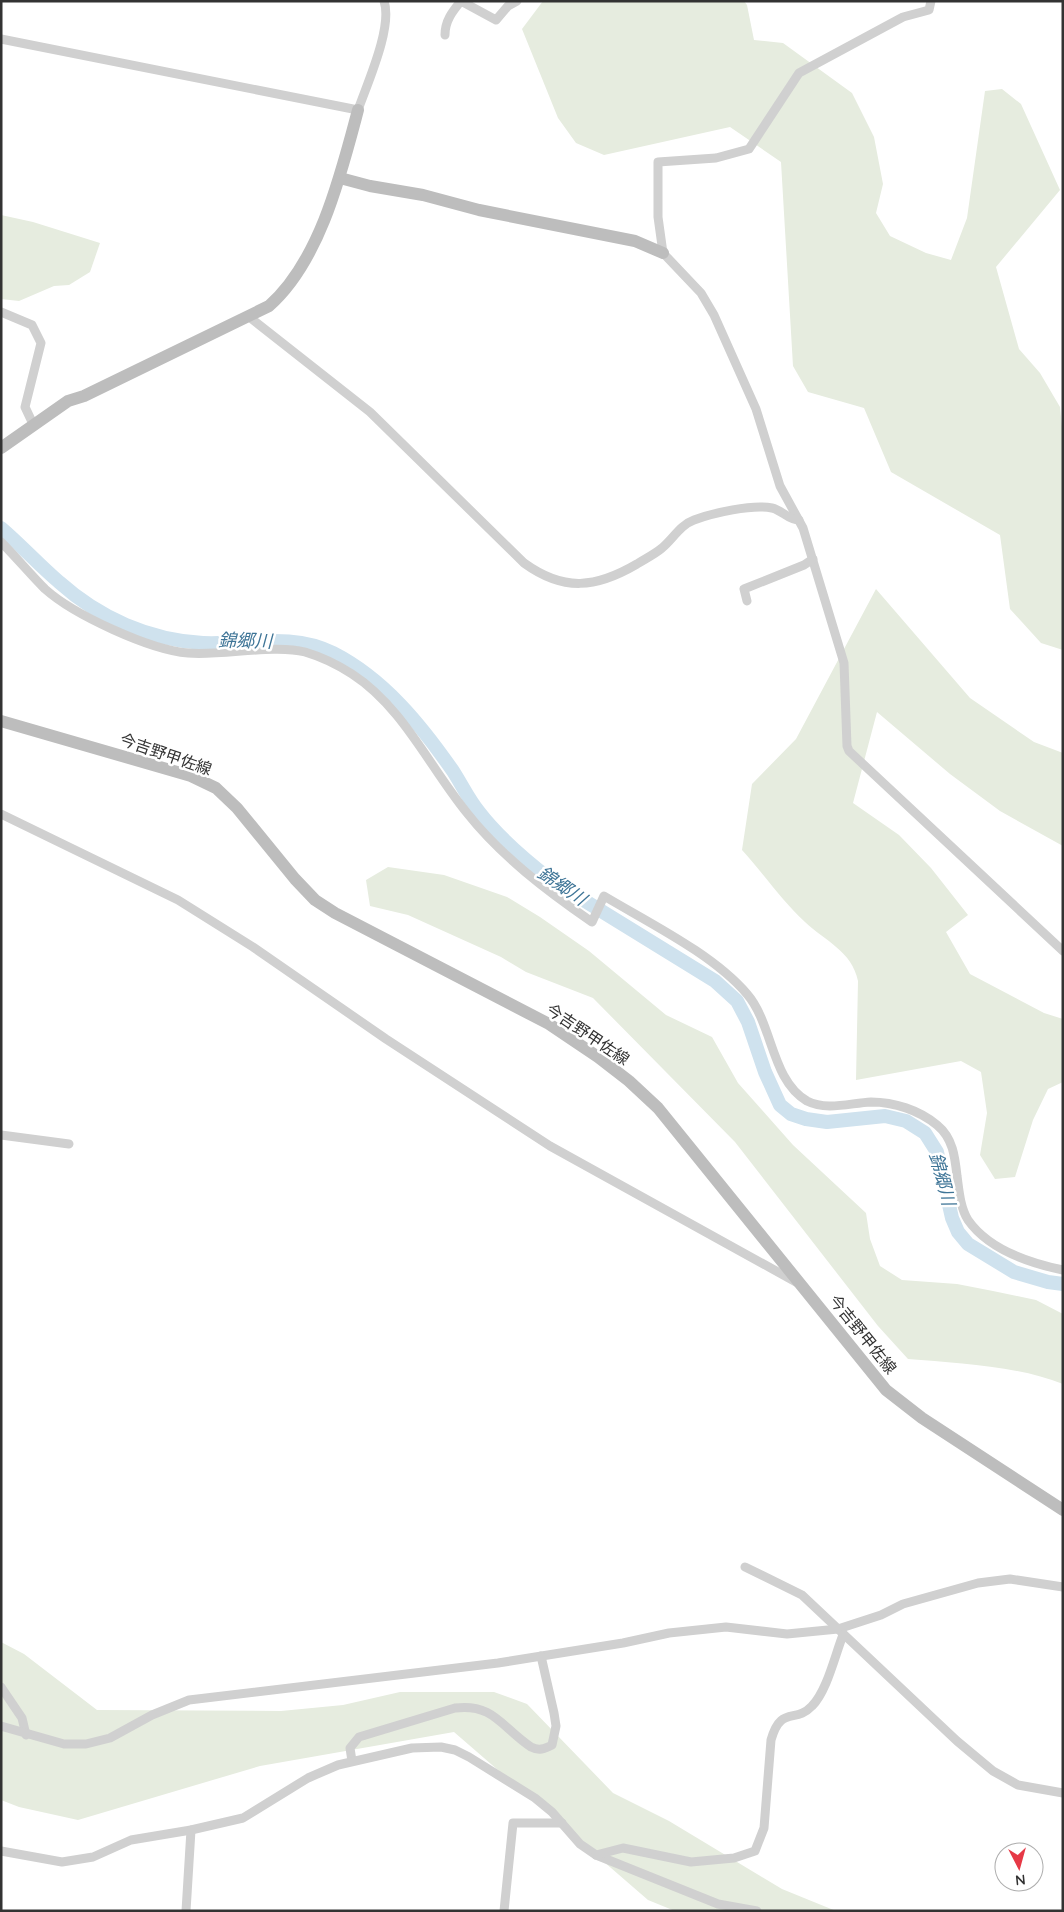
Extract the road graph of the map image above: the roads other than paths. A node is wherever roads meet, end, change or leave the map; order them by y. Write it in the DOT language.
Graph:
graph roads {
  1 [pos="384,1"];
  2 [pos="517,1"];
  3 [pos="931,1"];
  4 [pos="445,35"];
  5 [pos="1,39"];
  6 [pos="358,110"];
  7 [pos="340,178"];
  8 [pos="663,253"];
  9 [pos="1,312"];
  10 [pos="248,316"];
  11 [pos="33,424"];
  12 [pos="1,448"];
  13 [pos="799,520"];
  14 [pos="1,542"];
  15 [pos="813,559"];
  16 [pos="747,601"];
  17 [pos="1,722"];
  18 [pos="1,814"];
  19 [pos="1063,951"];
  20 [pos="1,1135"];
  21 [pos="69,1144"];
  22 [pos="1063,1270"];
  23 [pos="802,1286"];
  24 [pos="1063,1510"];
  25 [pos="745,1567"];
  26 [pos="1063,1587"];
  27 [pos="840,1632"];
  28 [pos="541,1656"];
  29 [pos="1,1687"];
  30 [pos="1,1726"];
  31 [pos="26,1735"];
  32 [pos="352,1761"];
  33 [pos="1063,1793"];
  34 [pos="562,1824"];
  35 [pos="191,1830"];
  36 [pos="1,1850"];
  37 [pos="596,1855"];
  38 [pos="186,1911"];
  39 [pos="504,1911"];
  40 [pos="757,1911"];
  1 -- 6 [label="street"];
  2 -- 4 [label="street"];
  3 -- 8 [label="street"];
  5 -- 6 [label="street"];
  6 -- 7 [label="main road"];
  7 -- 8 [label="main road"];
  7 -- 10 [label="main road"];
  8 -- 13 [label="street"];
  9 -- 11 [label="street"];
  10 -- 11 [label="main road"];
  10 -- 13 [label="street"];
  11 -- 12 [label="main road"];
  13 -- 15 [label="street"];
  14 -- 22 [label="street"];
  15 -- 16 [label="street"];
  15 -- 19 [label="street"];
  17 -- 23 [label="main road, 今吉野甲佐線"];
  18 -- 23 [label="street"];
  20 -- 21 [label="street"];
  23 -- 24 [label="main road, 今吉野甲佐線"];
  25 -- 27 [label="street"];
  26 -- 27 [label="street"];
  27 -- 28 [label="street"];
  27 -- 33 [label="street"];
  27 -- 37 [label="street"];
  28 -- 31 [label="street"];
  28 -- 32 [label="street"];
  29 -- 31 [label="street"];
  30 -- 31 [label="street"];
  32 -- 34 [label="street"];
  32 -- 35 [label="street"];
  34 -- 37 [label="street"];
  34 -- 39 [label="street"];
  35 -- 36 [label="street"];
  35 -- 38 [label="street"];
  37 -- 40 [label="street"];
}
